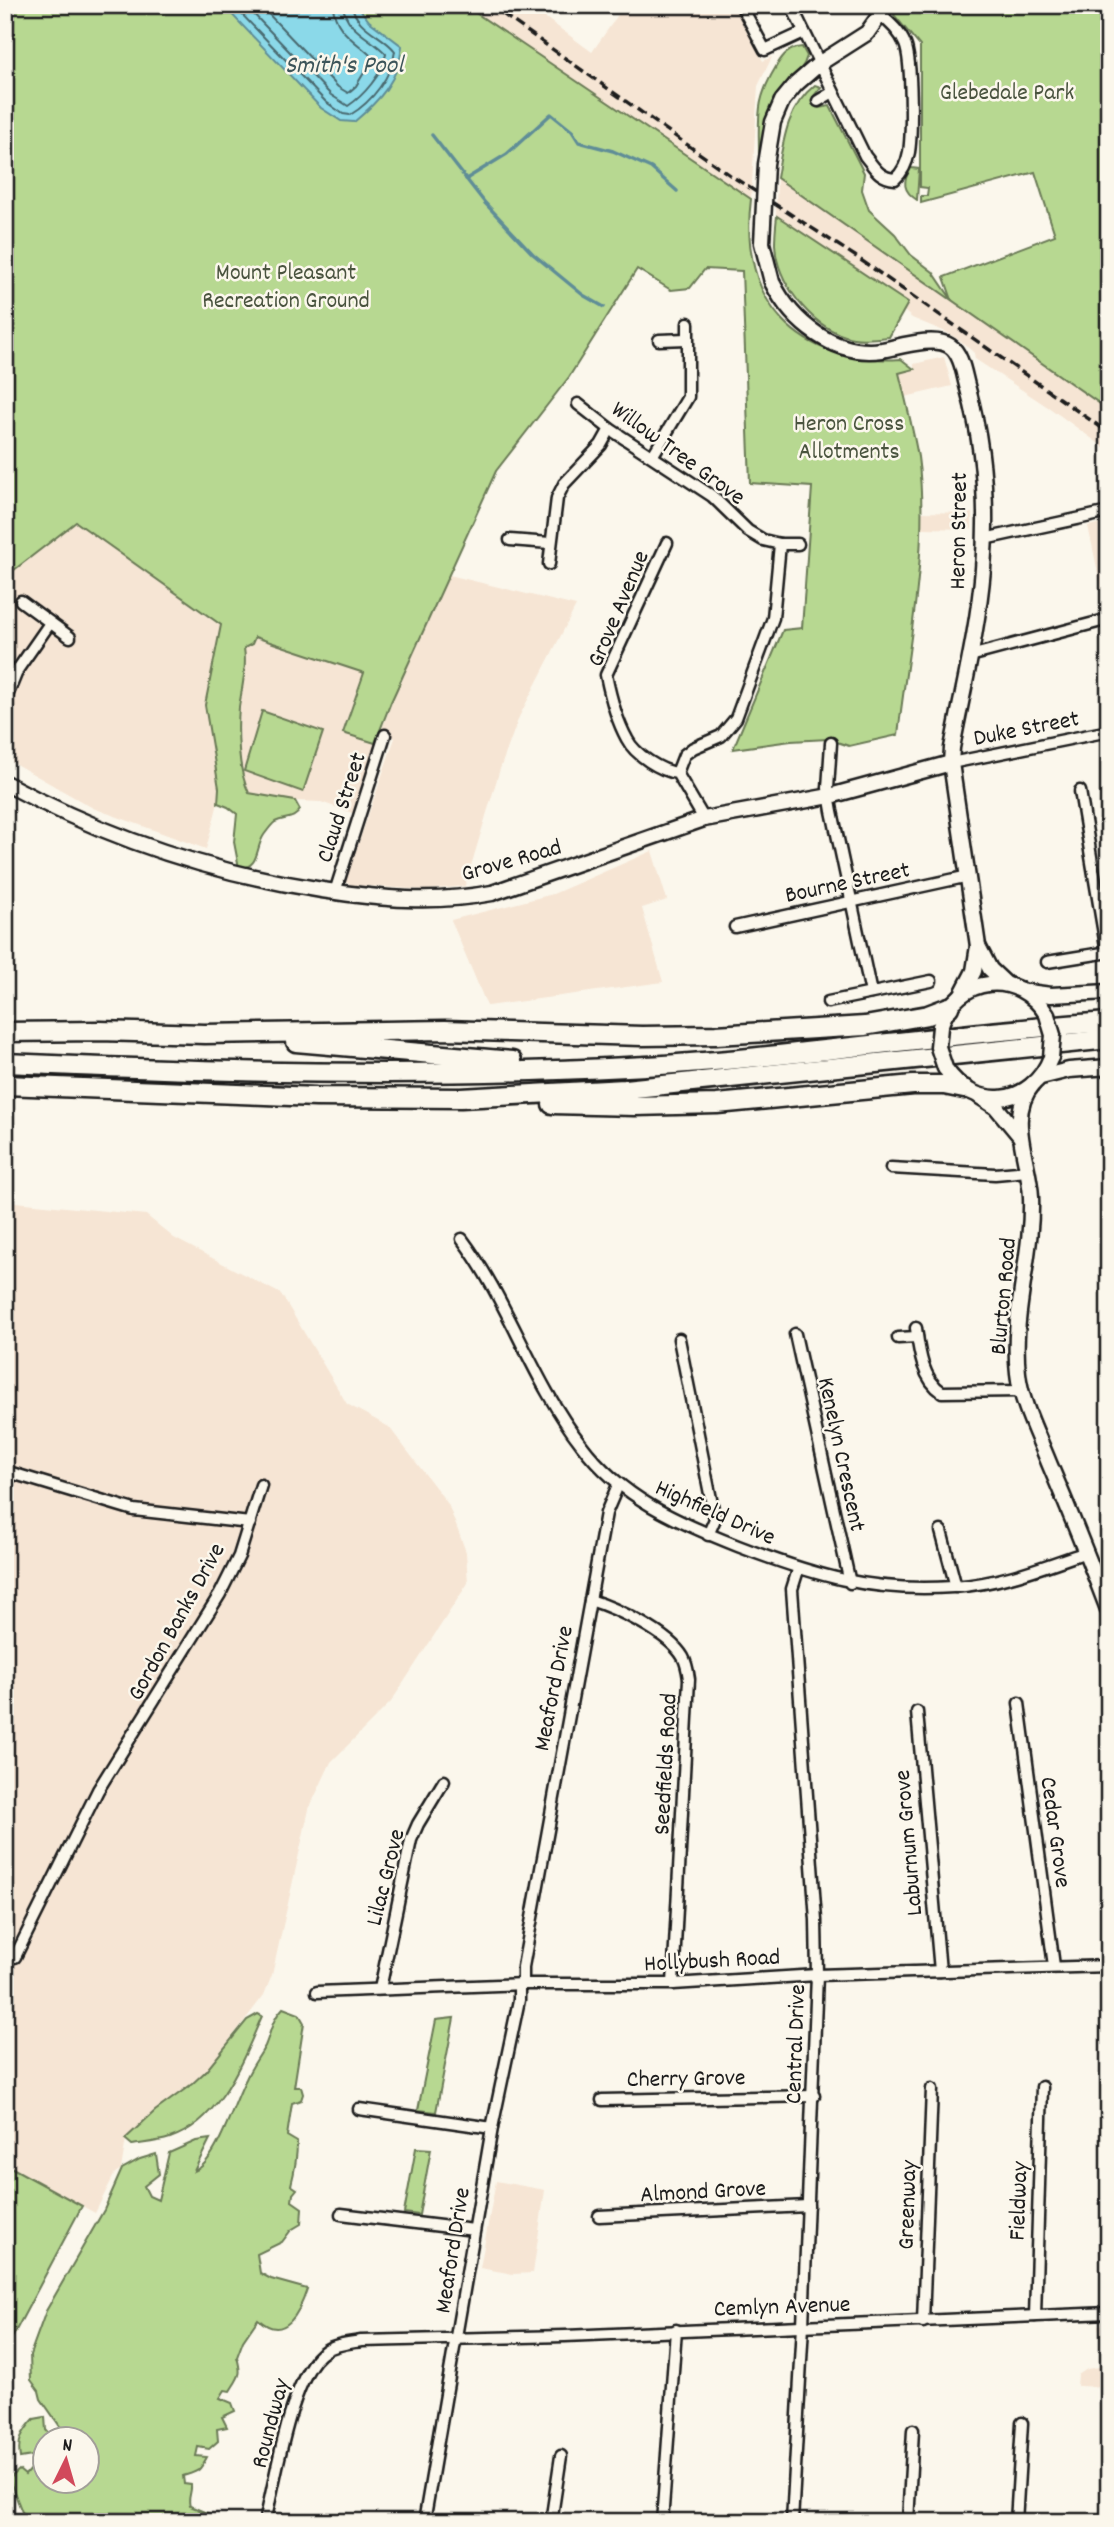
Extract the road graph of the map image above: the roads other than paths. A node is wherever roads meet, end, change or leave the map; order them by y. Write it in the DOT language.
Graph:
graph roads {
  1 [pos="741,5"];
  2 [pos="791,5"];
  3 [pos="884,10"];
  4 [pos="804,32"];
  5 [pos="820,63"];
  6 [pos="834,92"];
  7 [pos="818,101"];
  8 [pos="688,323"];
  9 [pos="687,339"];
  10 [pos="659,340"];
  11 [pos="578,404"];
  12 [pos="610,429"];
  13 [pos="653,455"];
  14 [pos="1109,512"];
  15 [pos="984,539"];
  16 [pos="510,540"];
  17 [pos="550,543"];
  18 [pos="667,543"];
  19 [pos="780,544"];
  20 [pos="797,544"];
  21 [pos="549,564"];
  22 [pos="21,601"];
  23 [pos="1109,619"];
  24 [pos="50,623"];
  25 [pos="70,637"];
  26 [pos="970,656"];
  27 [pos="5,701"];
  28 [pos="1109,731"];
  29 [pos="385,735"];
  30 [pos="831,743"];
  31 [pos="951,763"];
  32 [pos="677,773"];
  33 [pos="5,783"];
  34 [pos="1080,790"];
  35 [pos="831,804"];
  36 [pos="704,819"];
  37 [pos="969,876"];
  38 [pos="335,892"];
  39 [pos="852,901"];
  40 [pos="734,927"];
  41 [pos="978,946"];
  42 [pos="1108,952"];
  43 [pos="1047,962"];
  44 [pos="931,981"];
  45 [pos="1006,984"];
  46 [pos="1024,990"];
  47 [pos="871,993"];
  48 [pos="1104,993"];
  49 [pos="962,994"];
  50 [pos="828,1002"];
  51 [pos="949,1007"];
  52 [pos="1109,1022"];
  53 [pos="5,1032"];
  54 [pos="205,1034"];
  55 [pos="1109,1039"];
  56 [pos="713,1062"];
  57 [pos="5,1063"];
  58 [pos="1107,1067"];
  59 [pos="1037,1081"];
  60 [pos="5,1085"];
  61 [pos="972,1092"];
  62 [pos="461,1098"];
  63 [pos="1020,1136"];
  64 [pos="891,1168"];
  65 [pos="1028,1171"];
  66 [pos="462,1238"];
  67 [pos="795,1334"];
  68 [pos="898,1338"];
  69 [pos="679,1339"];
  70 [pos="1023,1391"];
  71 [pos="5,1471"];
  72 [pos="261,1485"];
  73 [pos="618,1485"];
  74 [pos="250,1523"];
  75 [pos="941,1531"];
  76 [pos="708,1535"];
  77 [pos="1086,1552"];
  78 [pos="798,1570"];
  79 [pos="850,1583"];
  80 [pos="956,1587"];
  81 [pos="590,1600"];
  82 [pos="1109,1612"];
  83 [pos="1019,1703"];
  84 [pos="917,1712"];
  85 [pos="444,1780"];
  86 [pos="15,1957"];
  87 [pos="1054,1966"];
  88 [pos="1109,1966"];
  89 [pos="940,1970"];
  90 [pos="817,1975"];
  91 [pos="521,1984"];
  92 [pos="673,1984"];
  93 [pos="380,1989"];
  94 [pos="317,1992"];
  95 [pos="1042,2087"];
  96 [pos="932,2089"];
  97 [pos="814,2096"];
  98 [pos="602,2100"];
  99 [pos="359,2109"];
  100 [pos="492,2128"];
  101 [pos="808,2206"];
  102 [pos="341,2214"];
  103 [pos="599,2216"];
  104 [pos="474,2230"];
  105 [pos="1109,2313"];
  106 [pos="1035,2316"];
  107 [pos="923,2322"];
  108 [pos="803,2325"];
  109 [pos="677,2330"];
  110 [pos="458,2338"];
  111 [pos="1022,2423"];
  112 [pos="913,2430"];
  113 [pos="561,2456"];
  114 [pos="265,2522"];
  115 [pos="424,2522"];
  116 [pos="551,2522"];
  117 [pos="662,2522"];
  118 [pos="792,2522"];
  119 [pos="908,2522"];
  120 [pos="1016,2522"];
  1 -- 4 [label="street"];
  2 -- 4 [label="street"];
  3 -- 5 [label="street"];
  3 -- 6 [label="street"];
  4 -- 5 [label="street"];
  5 -- 6 [label="street"];
  5 -- 15 [label="street, Heron Street, bridge"];
  6 -- 7 [label="street"];
  8 -- 9 [label="street"];
  9 -- 10 [label="street"];
  9 -- 13 [label="street"];
  11 -- 12 [label="street, Willow Tree Grove"];
  12 -- 13 [label="street, Willow Tree Grove"];
  12 -- 17 [label="street"];
  13 -- 19 [label="street, Willow Tree Grove"];
  14 -- 15 [label="street"];
  15 -- 26 [label="street, Heron Street"];
  16 -- 17 [label="street"];
  17 -- 21 [label="street"];
  18 -- 32 [label="street, Grove Avenue"];
  19 -- 20 [label="street"];
  19 -- 32 [label="street"];
  22 -- 24 [label="street"];
  23 -- 26 [label="street"];
  24 -- 25 [label="street"];
  24 -- 27 [label="street"];
  26 -- 31 [label="street, Heron Street"];
  28 -- 31 [label="street, Duke Street"];
  29 -- 38 [label="street, Claud Street"];
  30 -- 35 [label="street"];
  31 -- 35 [label="street, Grove Road"];
  31 -- 37 [label="street"];
  32 -- 36 [label="street"];
  33 -- 38 [label="street, Grove Road"];
  34 -- 42 [label="street"];
  35 -- 36 [label="street, Grove Road"];
  35 -- 39 [label="street"];
  36 -- 38 [label="street, Grove Road"];
  37 -- 39 [label="street, Bourne Street"];
  37 -- 41 [label="street"];
  39 -- 40 [label="street, Bourne Street"];
  39 -- 47 [label="street"];
  41 -- 45 [label="street"];
  41 -- 49 [label="street"];
  42 -- 43 [label="street"];
  44 -- 47 [label="street"];
  45 -- 46 [label="street"];
  45 -- 49 [label="street"];
  46 -- 48 [label="street"];
  46 -- 59 [label="street, bridge"];
  47 -- 50 [label="street"];
  49 -- 51 [label="street"];
  51 -- 54 [label="highway"];
  51 -- 61 [label="street, bridge"];
  52 -- 56 [label="highway"];
  53 -- 54 [label="highway"];
  54 -- 56 [label="highway"];
  55 -- 62 [label="highway"];
  56 -- 57 [label="highway"];
  58 -- 59 [label="street"];
  59 -- 61 [label="street"];
  59 -- 63 [label="street, Blurton Road"];
  60 -- 62 [label="highway"];
  61 -- 62 [label="highway"];
  61 -- 63 [label="street, Blurton Road"];
  63 -- 65 [label="street, Blurton Road"];
  64 -- 65 [label="street"];
  65 -- 70 [label="street, Blurton Road"];
  66 -- 73 [label="street, Highfield Drive"];
  67 -- 79 [label="street, Kenelyn Crescent"];
  68 -- 70 [label="street"];
  69 -- 76 [label="street"];
  70 -- 77 [label="street, Blurton Road"];
  71 -- 74 [label="street, Gordon Banks Drive"];
  72 -- 74 [label="street"];
  73 -- 76 [label="street, Highfield Drive"];
  73 -- 81 [label="street, Meaford Drive"];
  74 -- 86 [label="street, Gordon Banks Drive"];
  75 -- 80 [label="street"];
  76 -- 78 [label="street, Highfield Drive"];
  77 -- 80 [label="street, Highfield Drive"];
  77 -- 82 [label="street, Blurton Road"];
  78 -- 79 [label="street, Highfield Drive"];
  78 -- 90 [label="street, Central Drive"];
  79 -- 80 [label="street, Highfield Drive"];
  81 -- 91 [label="street, Meaford Drive"];
  81 -- 92 [label="street, Seedfields Road"];
  83 -- 87 [label="street, Cedar Grove"];
  84 -- 89 [label="street, Laburnum Grove"];
  85 -- 93 [label="street, Lilac Grove"];
  87 -- 88 [label="street, Hollybush Road"];
  87 -- 89 [label="street, Hollybush Road"];
  89 -- 90 [label="street, Hollybush Road"];
  90 -- 92 [label="street, Hollybush Road"];
  90 -- 97 [label="street, Central Drive"];
  91 -- 92 [label="street, Hollybush Road"];
  91 -- 93 [label="street, Hollybush Road"];
  91 -- 100 [label="street, Meaford Drive"];
  93 -- 94 [label="street, Hollybush Road"];
  95 -- 106 [label="street, Fieldway"];
  96 -- 107 [label="street, Greenway"];
  97 -- 98 [label="street, Cherry Grove"];
  97 -- 101 [label="street, Central Drive"];
  99 -- 100 [label="street"];
  100 -- 104 [label="street, Meaford Drive"];
  101 -- 103 [label="street, Almond Grove"];
  101 -- 108 [label="street, Central Drive"];
  102 -- 104 [label="street"];
  104 -- 110 [label="street, Meaford Drive"];
  105 -- 106 [label="street, Cemlyn Avenue"];
  106 -- 107 [label="street, Cemlyn Avenue"];
  107 -- 108 [label="street, Cemlyn Avenue"];
  108 -- 109 [label="street, Cemlyn Avenue"];
  108 -- 118 [label="street, Central Drive"];
  109 -- 110 [label="street, Cemlyn Avenue"];
  109 -- 117 [label="street"];
  110 -- 114 [label="street, Roundway"];
  110 -- 115 [label="street, Meaford Drive"];
  111 -- 120 [label="street"];
  112 -- 119 [label="street"];
  113 -- 116 [label="street"];
}
